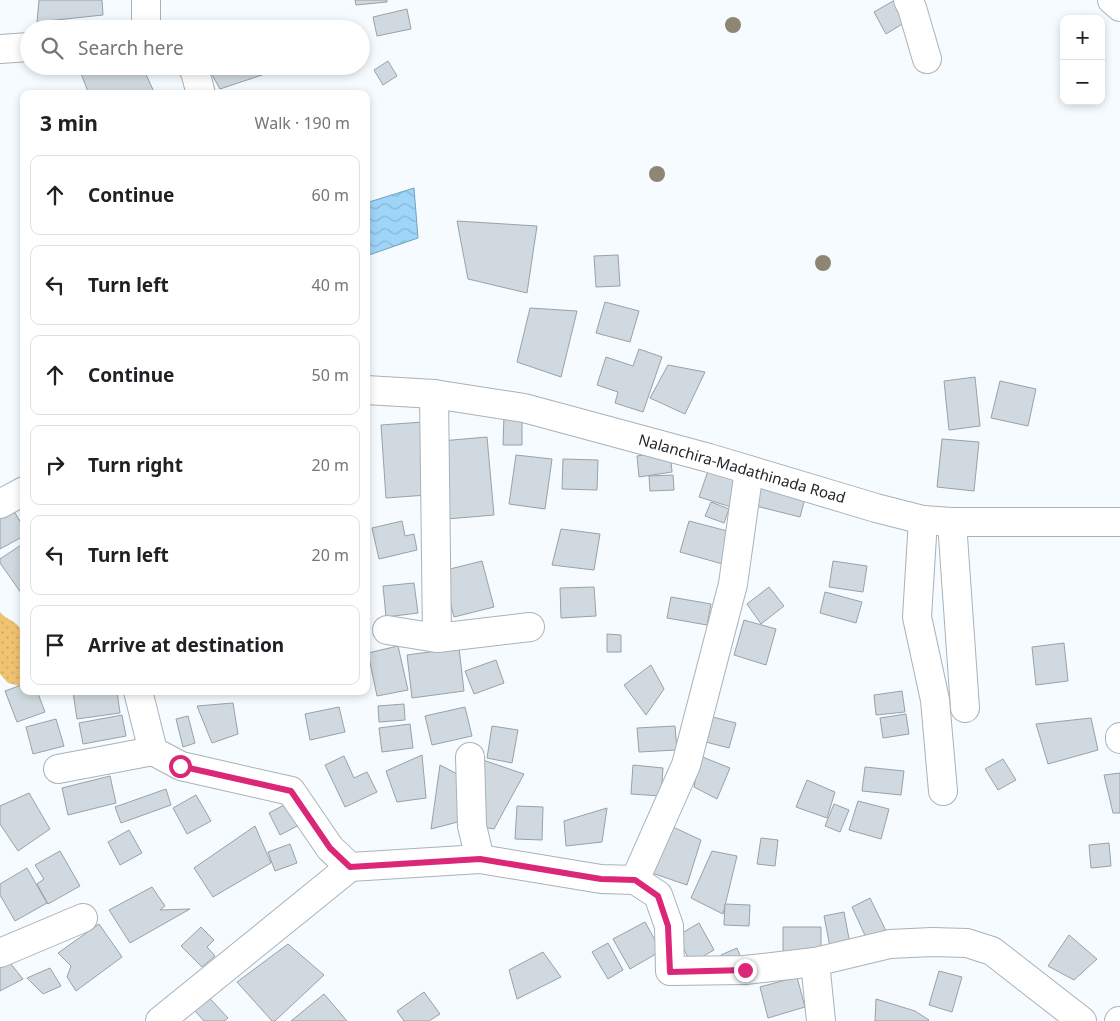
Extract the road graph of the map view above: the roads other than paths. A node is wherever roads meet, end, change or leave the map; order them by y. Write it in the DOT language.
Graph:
graph roads {
  1 [pos="146,0"];
  2 [pos="908,0"];
  3 [pos="1112,0"];
  4 [pos="1120,7"];
  5 [pos="146,20"];
  6 [pos="20,48"];
  7 [pos="0,49"];
  8 [pos="926,58"];
  9 [pos="196,75"];
  10 [pos="200,90"];
  11 [pos="370,390"];
  12 [pos="434,394"];
  13 [pos="749,470"];
  14 [pos="20,493"];
  15 [pos="0,504"];
  16 [pos="923,520"];
  17 [pos="952,522"];
  18 [pos="1120,522"];
  19 [pos="530,627"];
  20 [pos="387,630"];
  21 [pos="437,638"];
  22 [pos="139,695"];
  23 [pos="965,708"];
  24 [pos="153,752"];
  25 [pos="470,757"];
  26 [pos="58,769"];
  27 [pos="943,791"];
  28 [pos="480,859"];
  29 [pos="350,867"];
  30 [pos="635,880"];
  31 [pos="83,918"];
  32 [pos="0,953"];
  33 [pos="815,962"];
  34 [pos="160,1021"];
  35 [pos="821,1021"];
  36 [pos="1082,1021"];
  1 -- 5 [label="street"];
  2 -- 8 [label="street"];
  3 -- 4 [label="street"];
  6 -- 7 [label="street"];
  9 -- 10 [label="street"];
  11 -- 12 [label="street, Nalanchira-Madathinada Road"];
  12 -- 13 [label="street, Nalanchira-Madathinada Road"];
  12 -- 21 [label="street"];
  13 -- 16 [label="street, Nalanchira-Madathinada Road"];
  13 -- 30 [label="street"];
  14 -- 15 [label="street"];
  16 -- 17 [label="street, Nalanchira-Madathinada Road"];
  16 -- 27 [label="street"];
  17 -- 18 [label="street, Nalanchira-Madathinada Road"];
  17 -- 23 [label="street"];
  19 -- 21 [label="street"];
  20 -- 21 [label="street"];
  22 -- 24 [label="street"];
  24 -- 26 [label="street"];
  24 -- 29 [label="street"];
  25 -- 28 [label="street"];
  28 -- 29 [label="street"];
  28 -- 30 [label="street"];
  29 -- 34 [label="street"];
  30 -- 33 [label="street"];
  31 -- 32 [label="street"];
  33 -- 35 [label="street"];
  33 -- 36 [label="street"];
}
